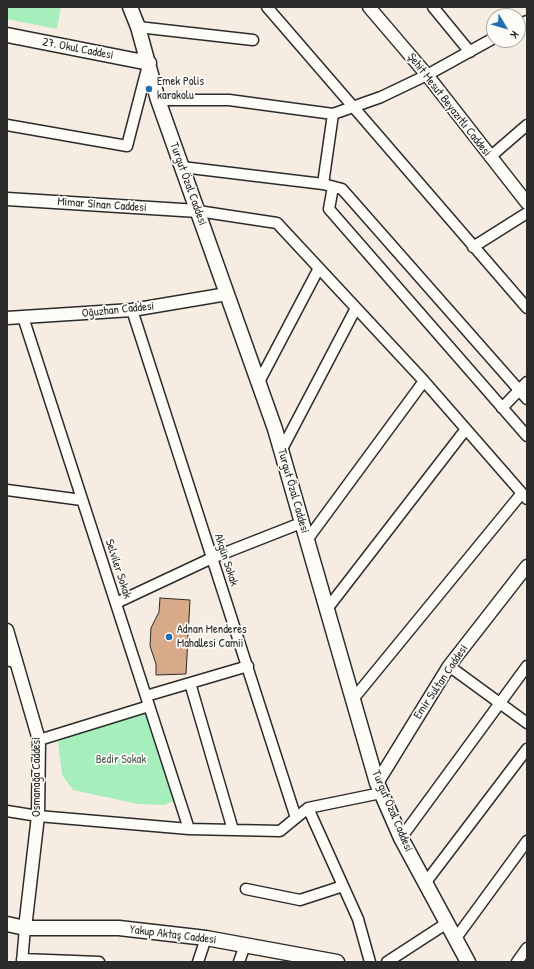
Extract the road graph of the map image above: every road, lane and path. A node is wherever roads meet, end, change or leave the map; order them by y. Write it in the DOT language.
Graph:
graph roads {
  1 [pos="267,7"];
  2 [pos="369,7"];
  3 [pos="433,7"];
  4 [pos="132,9"];
  5 [pos="138,27"];
  6 [pos="7,35"];
  7 [pos="253,40"];
  8 [pos="486,43"];
  9 [pos="470,52"];
  10 [pos="149,63"];
  11 [pos="427,75"];
  12 [pos="158,100"];
  13 [pos="353,108"];
  14 [pos="333,114"];
  15 [pos="7,125"];
  16 [pos="527,125"];
  17 [pos="490,157"];
  18 [pos="182,167"];
  19 [pos="328,185"];
  20 [pos="7,199"];
  21 [pos="527,203"];
  22 [pos="198,211"];
  23 [pos="527,213"];
  24 [pos="473,247"];
  25 [pos="319,268"];
  26 [pos="227,294"];
  27 [pos="356,308"];
  28 [pos="527,308"];
  29 [pos="132,310"];
  30 [pos="24,317"];
  31 [pos="7,318"];
  32 [pos="424,381"];
  33 [pos="259,382"];
  34 [pos="527,382"];
  35 [pos="519,390"];
  36 [pos="527,399"];
  37 [pos="502,408"];
  38 [pos="466,429"];
  39 [pos="527,436"];
  40 [pos="281,451"];
  41 [pos="7,490"];
  42 [pos="524,496"];
  43 [pos="82,500"];
  44 [pos="301,523"];
  45 [pos="307,540"];
  46 [pos="212,558"];
  47 [pos="527,566"];
  48 [pos="116,603"];
  49 [pos="327,609"];
  50 [pos="7,630"];
  51 [pos="12,662"];
  52 [pos="248,666"];
  53 [pos="449,666"];
  54 [pos="527,666"];
  55 [pos="190,683"];
  56 [pos="146,696"];
  57 [pos="354,698"];
  58 [pos="500,703"];
  59 [pos="149,706"];
  60 [pos="527,723"];
  61 [pos="39,740"];
  62 [pos="527,749"];
  63 [pos="379,788"];
  64 [pos="308,808"];
  65 [pos="7,811"];
  66 [pos="38,816"];
  67 [pos="296,818"];
  68 [pos="189,829"];
  69 [pos="233,830"];
  70 [pos="401,838"];
  71 [pos="527,841"];
  72 [pos="426,882"];
  73 [pos="343,886"];
  74 [pos="246,889"];
  75 [pos="448,923"];
  76 [pos="7,924"];
  77 [pos="26,928"];
  78 [pos="206,938"];
  79 [pos="456,938"];
  80 [pos="245,945"];
  81 [pos="527,948"];
  82 [pos="316,960"];
  83 [pos="22,961"];
  84 [pos="99,962"];
  85 [pos="198,962"];
  86 [pos="239,962"];
  87 [pos="338,962"];
  88 [pos="370,962"];
  89 [pos="387,962"];
  90 [pos="468,962"];
  91 [pos="517,962"];
  1 -- 13 [label="street"];
  2 -- 11 [label="street, Şehit Mesut Beyazıtlı Caddesi"];
  3 -- 9 [label="street"];
  4 -- 5 [label="main road, Turgut Özal Caddesi"];
  5 -- 7 [label="street"];
  5 -- 10 [label="main road, Turgut Özal Caddesi"];
  6 -- 10 [label="main road, 27. Okul Caddesi"];
  8 -- 9 [label="street"];
  9 -- 11 [label="street"];
  10 -- 12 [label="main road, Turgut Özal Caddesi"];
  10 -- 15 [label="street"];
  11 -- 13 [label="street"];
  11 -- 17 [label="street, Şehit Mesut Beyazıtlı Caddesi"];
  12 -- 14 [label="street"];
  12 -- 18 [label="main road, Turgut Özal Caddesi"];
  13 -- 14 [label="street"];
  13 -- 24 [label="street"];
  14 -- 19 [label="street"];
  16 -- 17 [label="street"];
  17 -- 21 [label="street, Şehit Mesut Beyazıtlı Caddesi"];
  18 -- 19 [label="street"];
  18 -- 22 [label="main road, Turgut Özal Caddesi"];
  19 -- 35 [label="street"];
  19 -- 37 [label="street"];
  20 -- 22 [label="street, Mimar Sinan Caddesi"];
  22 -- 25 [label="street"];
  22 -- 26 [label="main road, Turgut Özal Caddesi"];
  23 -- 24 [label="street"];
  24 -- 28 [label="street"];
  25 -- 27 [label="street"];
  25 -- 33 [label="street"];
  26 -- 29 [label="street, Oğuzhan Caddesi"];
  26 -- 33 [label="main road, Turgut Özal Caddesi"];
  27 -- 32 [label="street"];
  27 -- 40 [label="street"];
  29 -- 30 [label="street, Oğuzhan Caddesi"];
  29 -- 46 [label="street, Akgün Sokak"];
  30 -- 31 [label="street, Oğuzhan Caddesi"];
  30 -- 43 [label="street, Selviler Sokak"];
  32 -- 38 [label="street"];
  32 -- 45 [label="street"];
  33 -- 40 [label="main road, Turgut Özal Caddesi"];
  34 -- 35 [label="street"];
  35 -- 36 [label="street"];
  35 -- 37 [label="street"];
  37 -- 39 [label="street"];
  38 -- 42 [label="street"];
  38 -- 49 [label="street"];
  40 -- 44 [label="main road, Turgut Özal Caddesi"];
  41 -- 43 [label="street"];
  42 -- 57 [label="street"];
  43 -- 48 [label="street, Selviler Sokak"];
  44 -- 45 [label="main road, Turgut Özal Caddesi"];
  44 -- 46 [label="street"];
  45 -- 49 [label="main road, Turgut Özal Caddesi"];
  46 -- 48 [label="street"];
  46 -- 52 [label="street, Akgün Sokak"];
  47 -- 53 [label="street, Emir Sultan Caddesi"];
  48 -- 56 [label="street, Selviler Sokak"];
  49 -- 57 [label="main road, Turgut Özal Caddesi"];
  50 -- 51 [label="street, Osmanağa Caddesi"];
  51 -- 61 [label="street, Osmanağa Caddesi"];
  52 -- 55 [label="street"];
  52 -- 67 [label="street, Akgün Sokak"];
  53 -- 58 [label="street"];
  53 -- 63 [label="street, Emir Sultan Caddesi"];
  54 -- 58 [label="street"];
  55 -- 56 [label="street"];
  55 -- 69 [label="street"];
  56 -- 59 [label="street, Selviler Sokak"];
  57 -- 63 [label="main road, Turgut Özal Caddesi"];
  58 -- 60 [label="street"];
  58 -- 70 [label="street"];
  59 -- 61 [label="street"];
  59 -- 68 [label="street, Selviler Sokak"];
  61 -- 66 [label="street, Osmanağa Caddesi"];
  62 -- 72 [label="street"];
  63 -- 64 [label="street"];
  63 -- 70 [label="main road, Turgut Özal Caddesi"];
  64 -- 67 [label="street"];
  64 -- 73 [label="street"];
  65 -- 66 [label="street"];
  66 -- 68 [label="street"];
  66 -- 77 [label="street, Osmanağa Caddesi"];
  67 -- 69 [label="street"];
  68 -- 69 [label="street"];
  70 -- 72 [label="main road, Turgut Özal Caddesi"];
  71 -- 79 [label="street"];
  72 -- 75 [label="main road, Turgut Özal Caddesi"];
  73 -- 74 [label="street"];
  73 -- 88 [label="street"];
  75 -- 79 [label="main road, Turgut Özal Caddesi"];
  75 -- 89 [label="street"];
  76 -- 77 [label="main road, Yakup Aktaş Caddesi"];
  77 -- 78 [label="main road, Yakup Aktaş Caddesi"];
  77 -- 83 [label="street"];
  78 -- 80 [label="main road, Yakup Aktaş Caddesi"];
  78 -- 85 [label="street"];
  79 -- 90 [label="main road, Turgut Özal Caddesi"];
  80 -- 82 [label="main road, Yakup Aktaş Caddesi"];
  80 -- 86 [label="street"];
  81 -- 91 [label="street"];
  82 -- 87 [label="main road, Yakup Aktaş Caddesi"];
  83 -- 84 [label="street"];
}
